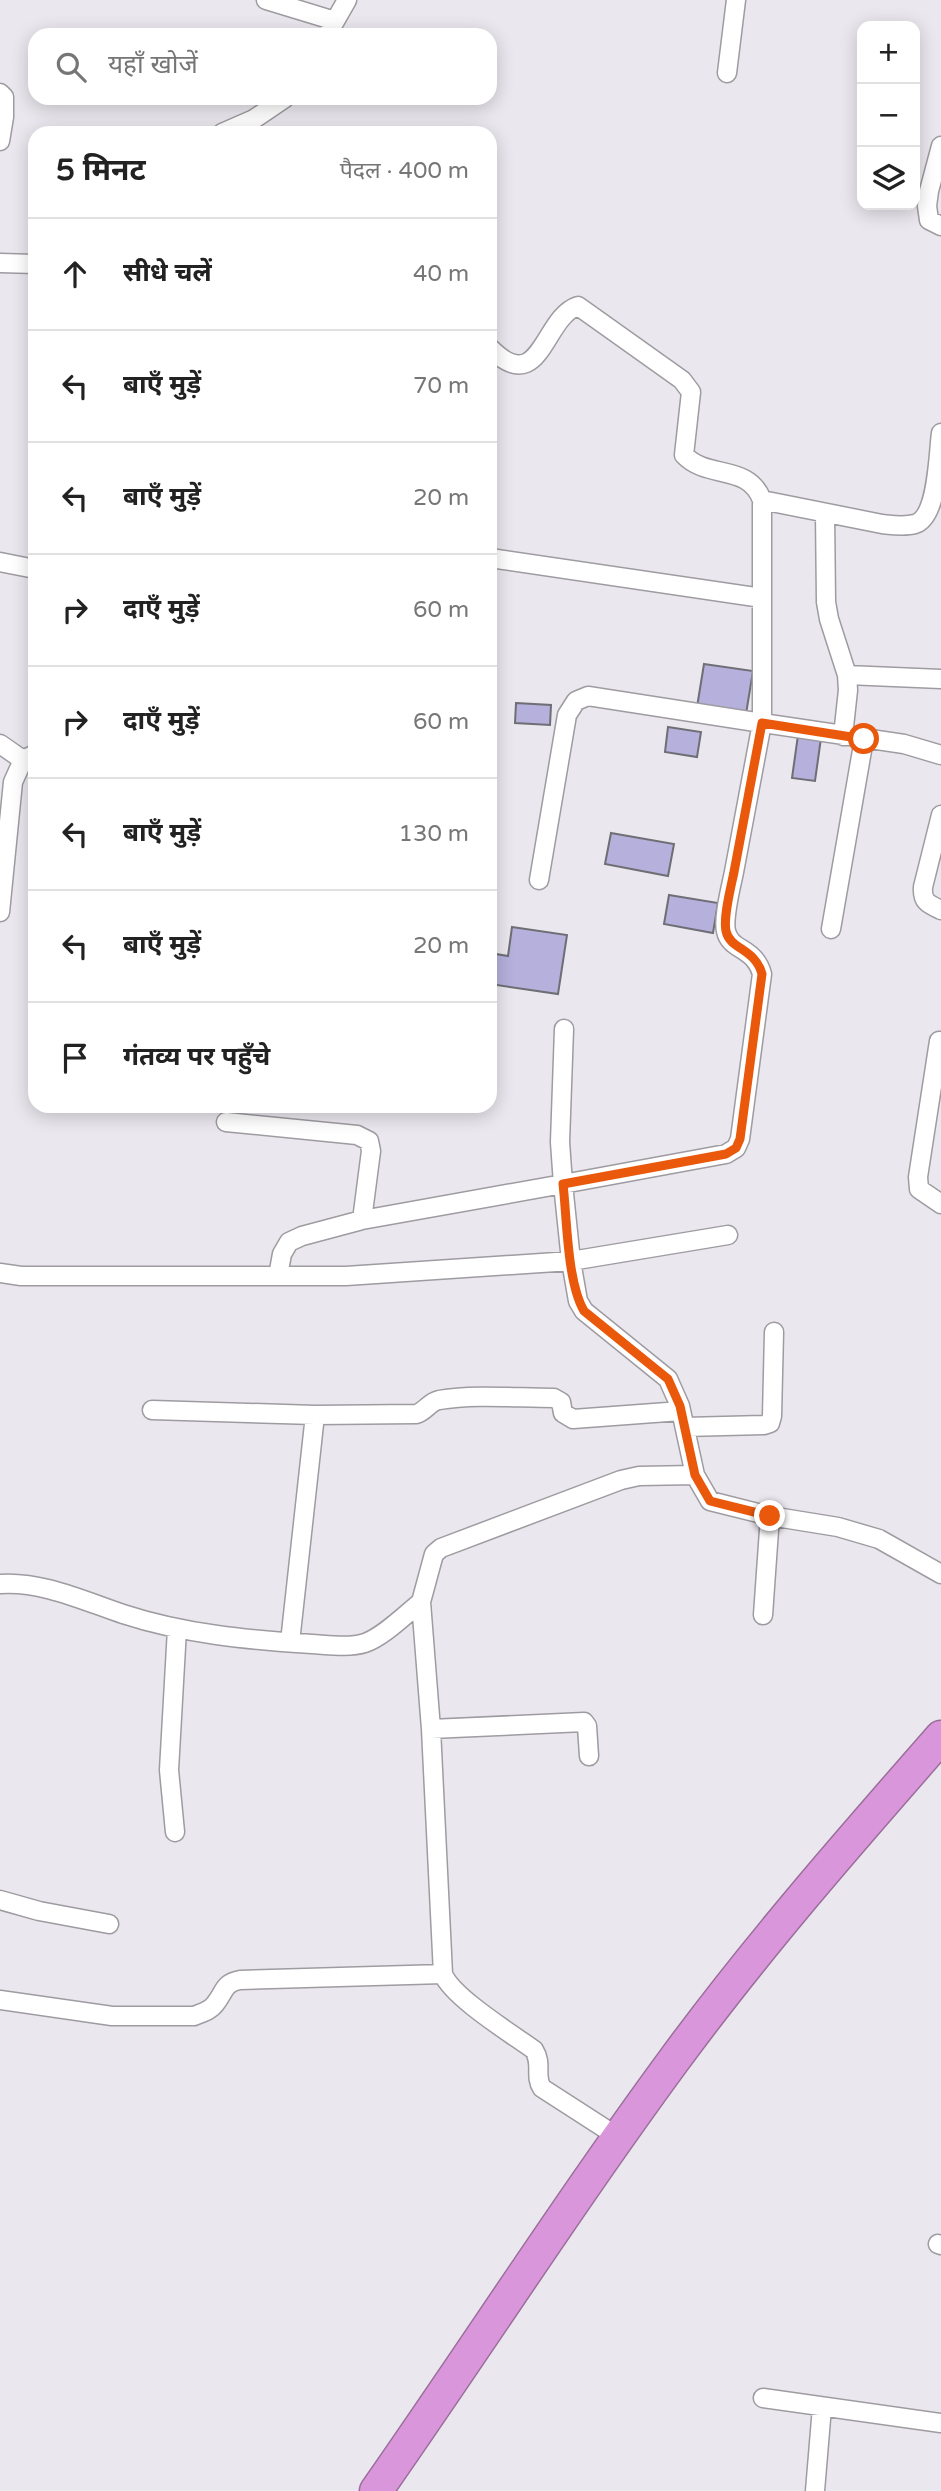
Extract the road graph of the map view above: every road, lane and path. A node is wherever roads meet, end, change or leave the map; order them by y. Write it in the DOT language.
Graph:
graph roads {
  1 [pos="266,0"];
  2 [pos="347,0"];
  3 [pos="736,0"];
  4 [pos="331,28"];
  5 [pos="727,73"];
  6 [pos="0,93"];
  7 [pos="275,105"];
  8 [pos="238,126"];
  9 [pos="0,141"];
  10 [pos="941,146"];
  11 [pos="938,166"];
  12 [pos="941,226"];
  13 [pos="0,263"];
  14 [pos="28,264"];
  15 [pos="497,354"];
  16 [pos="941,433"];
  17 [pos="762,500"];
  18 [pos="825,513"];
  19 [pos="922,520"];
  20 [pos="941,524"];
  21 [pos="497,559"];
  22 [pos="0,562"];
  23 [pos="28,568"];
  24 [pos="762,598"];
  25 [pos="847,675"];
  26 [pos="941,679"];
  27 [pos="762,723"];
  28 [pos="843,736"];
  29 [pos="864,739"];
  30 [pos="0,744"];
  31 [pos="941,755"];
  32 [pos="28,757"];
  33 [pos="28,759"];
  34 [pos="941,815"];
  35 [pos="539,880"];
  36 [pos="941,910"];
  37 [pos="0,912"];
  38 [pos="831,929"];
  39 [pos="564,1030"];
  40 [pos="939,1041"];
  41 [pos="226,1122"];
  42 [pos="563,1184"];
  43 [pos="941,1204"];
  44 [pos="362,1220"];
  45 [pos="728,1236"];
  46 [pos="571,1261"];
  47 [pos="0,1273"];
  48 [pos="278,1276"];
  49 [pos="774,1332"];
  50 [pos="152,1410"];
  51 [pos="315,1415"];
  52 [pos="683,1419"];
  53 [pos="695,1475"];
  54 [pos="770,1516"];
  55 [pos="941,1574"];
  56 [pos="0,1584"];
  57 [pos="421,1602"];
  58 [pos="763,1615"];
  59 [pos="177,1629"];
  60 [pos="290,1642"];
  61 [pos="431,1729"];
  62 [pos="941,1737"];
  63 [pos="589,1756"];
  64 [pos="941,1769"];
  65 [pos="175,1832"];
  66 [pos="0,1900"];
  67 [pos="109,1924"];
  68 [pos="443,1974"];
  69 [pos="0,2000"];
  70 [pos="618,2137"];
  71 [pos="763,2398"];
  72 [pos="822,2407"];
  73 [pos="941,2423"];
  74 [pos="376,2491"];
  75 [pos="402,2491"];
  76 [pos="815,2491"];
  1 -- 4 [label="street"];
  2 -- 4 [label="street"];
  3 -- 5 [label="street"];
  6 -- 9 [label="street"];
  7 -- 8 [label="street"];
  10 -- 11 [label="street"];
  11 -- 12 [label="street"];
  13 -- 14 [label="street"];
  15 -- 17 [label="street"];
  16 -- 19 [label="street"];
  17 -- 18 [label="street"];
  17 -- 24 [label="street"];
  18 -- 19 [label="street"];
  18 -- 25 [label="street"];
  19 -- 20 [label="street"];
  21 -- 24 [label="street"];
  22 -- 23 [label="street"];
  24 -- 27 [label="street"];
  25 -- 26 [label="street"];
  25 -- 28 [label="street"];
  27 -- 28 [label="street"];
  27 -- 35 [label="street"];
  27 -- 42 [label="street"];
  28 -- 29 [label="street"];
  29 -- 31 [label="street"];
  29 -- 38 [label="street"];
  30 -- 32 [label="street"];
  33 -- 37 [label="street"];
  34 -- 36 [label="street"];
  39 -- 42 [label="street"];
  40 -- 43 [label="street"];
  41 -- 44 [label="street"];
  42 -- 44 [label="street"];
  42 -- 46 [label="street"];
  44 -- 48 [label="street"];
  45 -- 46 [label="street"];
  46 -- 48 [label="street"];
  46 -- 52 [label="street"];
  47 -- 48 [label="street"];
  49 -- 52 [label="street"];
  50 -- 51 [label="street"];
  51 -- 52 [label="street"];
  51 -- 60 [label="street"];
  52 -- 53 [label="street"];
  53 -- 54 [label="street"];
  53 -- 57 [label="street"];
  54 -- 55 [label="street"];
  54 -- 58 [label="street"];
  56 -- 59 [label="street"];
  57 -- 60 [label="street"];
  57 -- 61 [label="street"];
  59 -- 60 [label="street"];
  59 -- 65 [label="street"];
  61 -- 63 [label="street"];
  61 -- 68 [label="street"];
  62 -- 70 [label="highway"];
  64 -- 75 [label="highway"];
  66 -- 67 [label="street"];
  68 -- 69 [label="street"];
  68 -- 70 [label="street"];
  70 -- 74 [label="highway"];
  71 -- 72 [label="street"];
  72 -- 73 [label="street"];
  72 -- 76 [label="street"];
}
